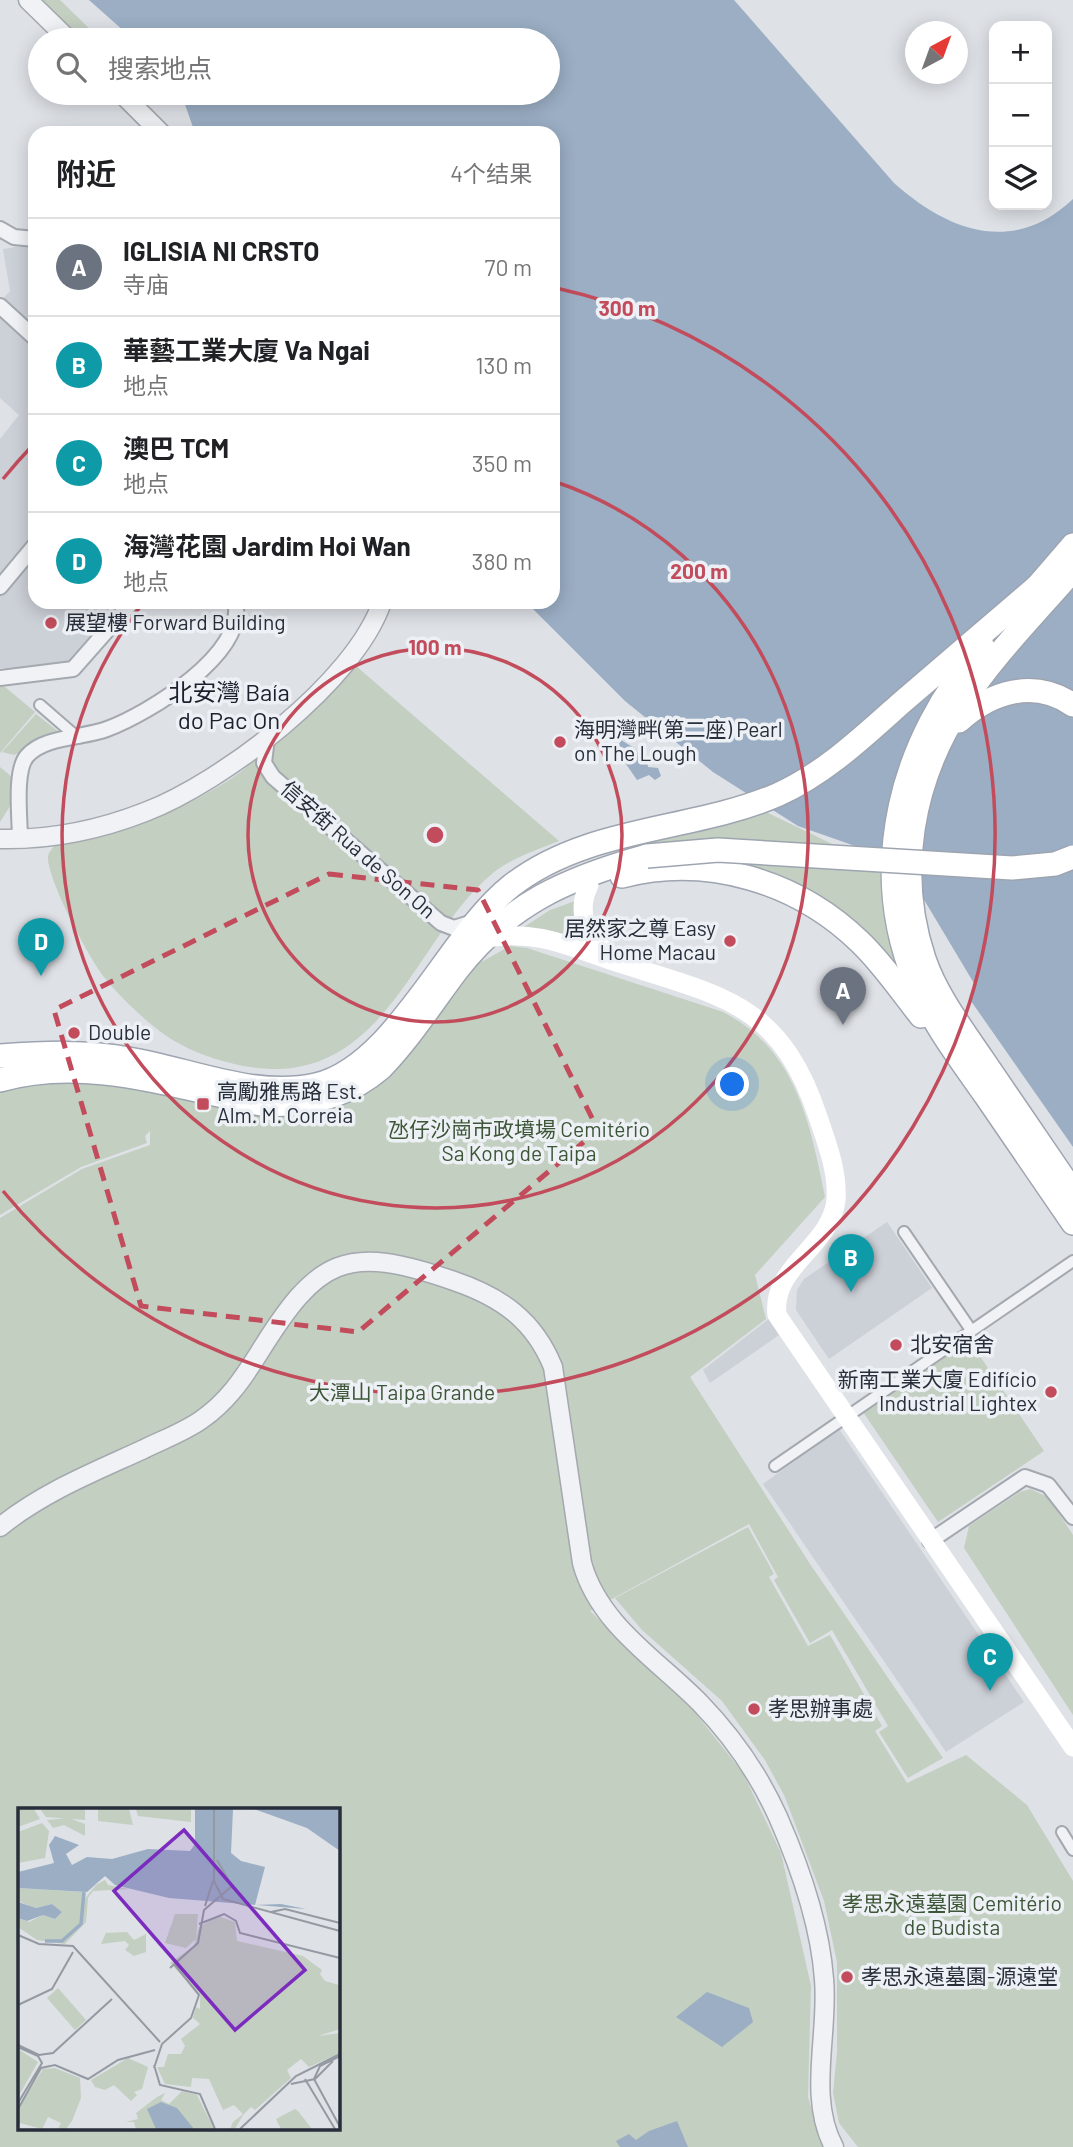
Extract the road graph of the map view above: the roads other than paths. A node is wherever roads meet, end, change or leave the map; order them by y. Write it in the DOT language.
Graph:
graph roads {
  1 [pos="28,0"];
  2 [pos="57,28"];
  3 [pos="132,105"];
  4 [pos="151,126"];
  5 [pos="0,229"];
  6 [pos="28,238"];
  7 [pos="0,306"];
  8 [pos="28,332"];
  9 [pos="1073,545"];
  10 [pos="28,553"];
  11 [pos="1073,570"];
  12 [pos="1040,584"];
  13 [pos="0,587"];
  14 [pos="126,609"];
  15 [pos="235,609"];
  16 [pos="380,609"];
  17 [pos="0,678"];
  18 [pos="40,705"];
  19 [pos="1073,705"];
  20 [pos="945,734"];
  21 [pos="78,738"];
  22 [pos="267,738"];
  23 [pos="227,765"];
  24 [pos="273,778"];
  25 [pos="0,839"];
  26 [pos="20,839"];
  27 [pos="1073,844"];
  28 [pos="647,850"];
  29 [pos="1073,857"];
  30 [pos="589,884"];
  31 [pos="479,929"];
  32 [pos="619,963"];
  33 [pos="949,1026"];
  34 [pos="0,1056"];
  35 [pos="0,1080"];
  36 [pos="1004,1123"];
  37 [pos="1073,1192"];
  38 [pos="1073,1223"];
  39 [pos="904,1233"];
  40 [pos="1073,1261"];
  41 [pos="971,1330"];
  42 [pos="846,1417"];
  43 [pos="775,1466"];
  44 [pos="19,1512"];
  45 [pos="0,1517"];
  46 [pos="1073,1517"];
  47 [pos="0,1527"];
  48 [pos="930,1541"];
  49 [pos="1073,1747"];
  50 [pos="1062,1832"];
  51 [pos="1073,1850"];
  52 [pos="835,2147"];
  1 -- 2 [label="street"];
  3 -- 4 [label="street"];
  5 -- 6 [label="street"];
  7 -- 8 [label="street"];
  9 -- 12 [label="main road"];
  10 -- 13 [label="street"];
  11 -- 20 [label="main road"];
  12 -- 31 [label="main road"];
  12 -- 33 [label="main road"];
  14 -- 17 [label="street"];
  15 -- 21 [label="street"];
  16 -- 22 [label="street"];
  18 -- 21 [label="street"];
  19 -- 20 [label="main road"];
  20 -- 33 [label="main road"];
  21 -- 26 [label="street"];
  22 -- 23 [label="street"];
  22 -- 24 [label="street, 信安街 Rua de Son On"];
  23 -- 24 [label="street"];
  23 -- 26 [label="street"];
  24 -- 31 [label="street, 信安街 Rua de Son On"];
  25 -- 26 [label="street"];
  27 -- 28 [label="main road"];
  28 -- 29 [label="main road, bridge"];
  28 -- 31 [label="main road"];
  30 -- 31 [label="main road"];
  30 -- 32 [label="main road"];
  30 -- 36 [label="main road"];
  31 -- 32 [label="main road"];
  31 -- 34 [label="main road"];
  31 -- 35 [label="main road"];
  32 -- 42 [label="main road"];
  33 -- 36 [label="main road"];
  33 -- 37 [label="main road"];
  36 -- 38 [label="main road"];
  39 -- 41 [label="street"];
  40 -- 41 [label="street"];
  41 -- 42 [label="street"];
  42 -- 43 [label="street"];
  42 -- 48 [label="main road"];
  44 -- 45 [label="street"];
  44 -- 47 [label="street"];
  44 -- 52 [label="street"];
  46 -- 48 [label="street"];
  48 -- 49 [label="main road"];
  50 -- 51 [label="street"];
}
